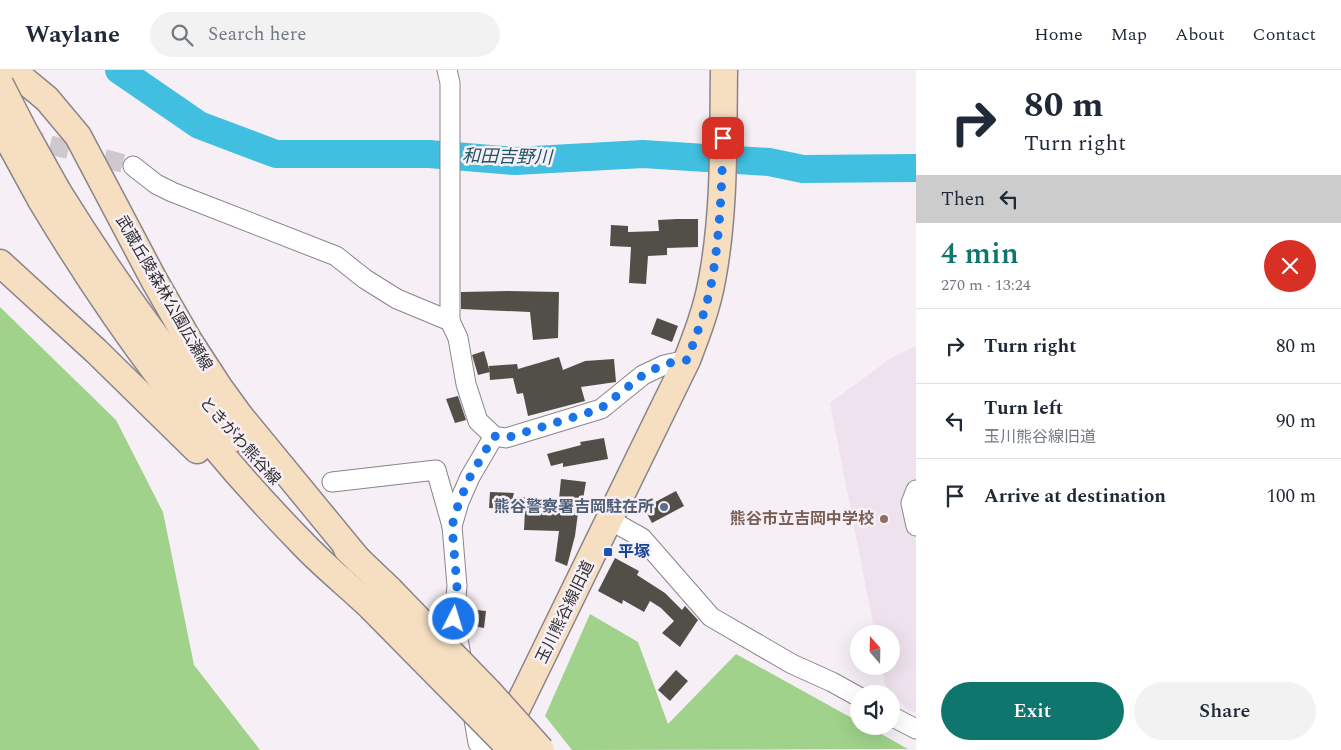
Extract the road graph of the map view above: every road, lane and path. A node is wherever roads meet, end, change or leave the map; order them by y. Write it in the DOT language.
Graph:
graph roads {
  1 [pos="12,70"];
  2 [pos="447,70"];
  3 [pos="724,70"];
  4 [pos="0,84"];
  5 [pos="0,125"];
  6 [pos="133,166"];
  7 [pos="49,195"];
  8 [pos="0,263"];
  9 [pos="450,321"];
  10 [pos="687,360"];
  11 [pos="494,436"];
  12 [pos="332,482"];
  13 [pos="916,490"];
  14 [pos="610,520"];
  15 [pos="452,526"];
  16 [pos="916,526"];
  17 [pos="305,547"];
  18 [pos="360,562"];
  19 [pos="380,598"];
  20 [pos="850,692"];
  21 [pos="900,721"];
  22 [pos="916,729"];
  23 [pos="483,750"];
  24 [pos="497,750"];
  25 [pos="512,750"];
  26 [pos="541,750"];
  1 -- 18 [label="main road, 武蔵丘陵森林公園広瀬線"];
  2 -- 9 [label="street"];
  3 -- 10 [label="main road, 玉川熊谷線旧道"];
  4 -- 7 [label="main road, ときがわ熊谷線, bridge"];
  5 -- 7 [label="main road, ときがわ熊谷線, bridge"];
  6 -- 9 [label="street"];
  7 -- 17 [label="main road, ときがわ熊谷線"];
  7 -- 18 [label="main road, ときがわ熊谷線"];
  8 -- 17 [label="main road"];
  9 -- 11 [label="street"];
  10 -- 11 [label="street"];
  10 -- 14 [label="main road, 玉川熊谷線旧道"];
  11 -- 15 [label="street"];
  12 -- 15 [label="street"];
  13 -- 16 [label="street"];
  14 -- 20 [label="street"];
  14 -- 24 [label="main road, 玉川熊谷線旧道"];
  15 -- 23 [label="street"];
  17 -- 19 [label="main road, ときがわ熊谷線"];
  18 -- 19 [label="main road, ときがわ熊谷線"];
  19 -- 25 [label="main road, ときがわ熊谷線, bridge"];
  19 -- 26 [label="main road, ときがわ熊谷線, bridge"];
  21 -- 22 [label="street"];
}
